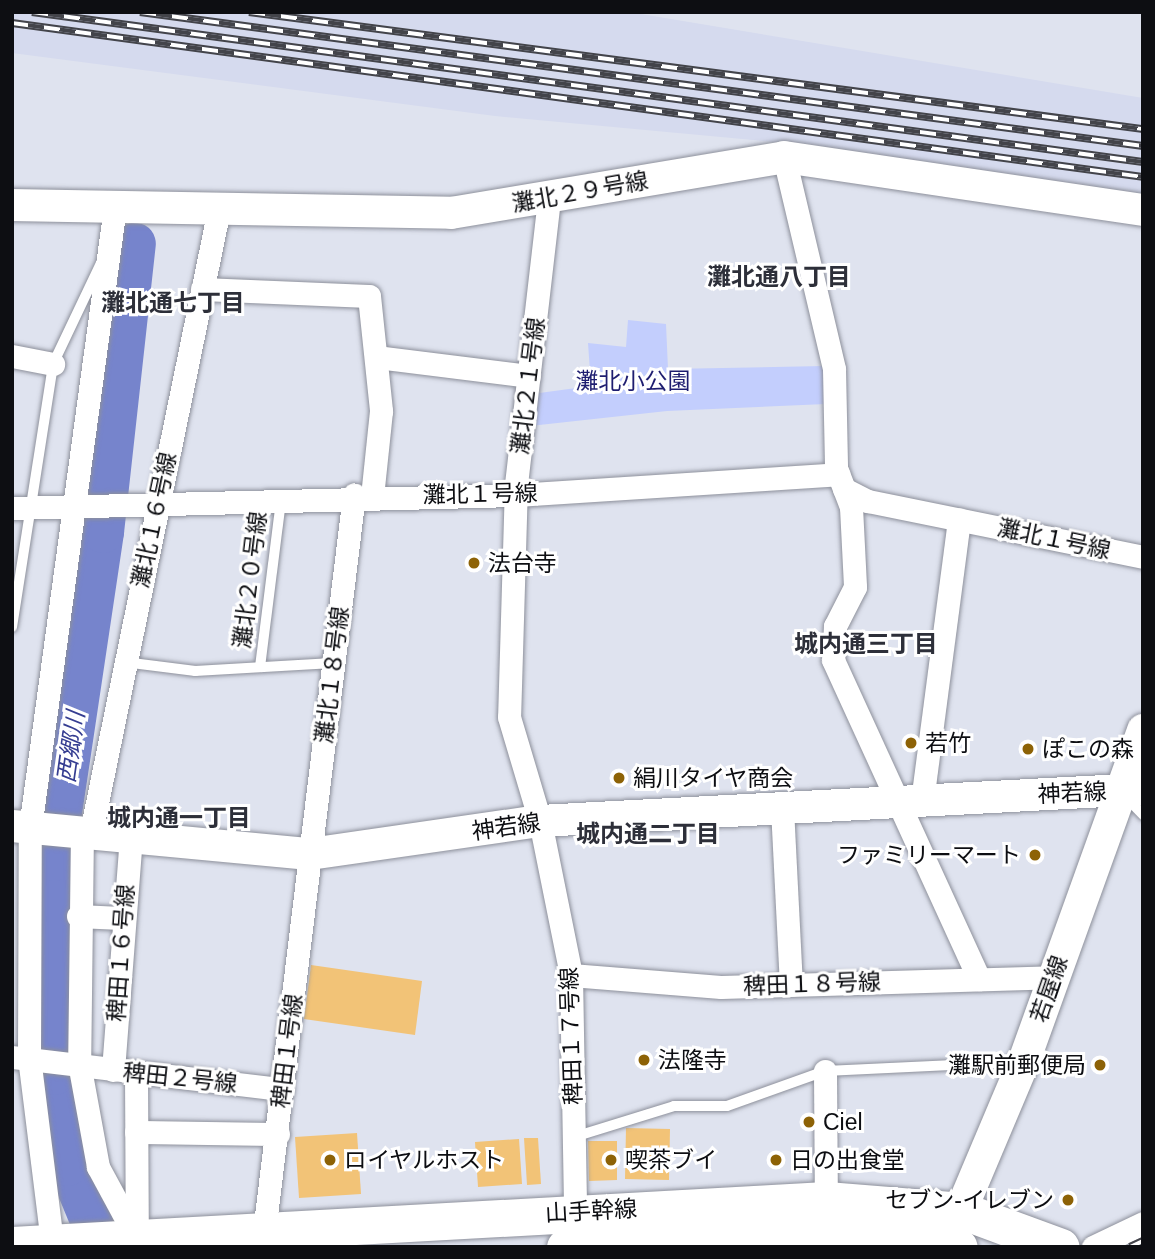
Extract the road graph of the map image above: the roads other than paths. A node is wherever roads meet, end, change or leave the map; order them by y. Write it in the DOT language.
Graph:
graph roads {
  1 [pos="784,158"];
  2 [pos="549,199"];
  3 [pos="12,205"];
  4 [pos="115,207"];
  5 [pos="219,209"];
  6 [pos="1143,210"];
  7 [pos="110,250"];
  8 [pos="202,289"];
  9 [pos="12,356"];
  10 [pos="377,358"];
  11 [pos="53,364"];
  12 [pos="529,376"];
  13 [pos="841,481"];
  14 [pos="516,495"];
  15 [pos="363,496"];
  16 [pos="281,498"];
  17 [pos="158,502"];
  18 [pos="77,505"];
  19 [pos="21,507"];
  20 [pos="959,519"];
  21 [pos="1143,557"];
  22 [pos="12,627"];
  23 [pos="124,662"];
  24 [pos="333,663"];
  25 [pos="260,667"];
  26 [pos="1143,730"];
  27 [pos="1131,790"];
  28 [pos="909,801"];
  29 [pos="782,808"];
  30 [pos="1143,814"];
  31 [pos="540,821"];
  32 [pos="21,827"];
  33 [pos="86,831"];
  34 [pos="131,836"];
  35 [pos="310,854"];
  36 [pos="78,916"];
  37 [pos="121,918"];
  38 [pos="571,975"];
  39 [pos="1053,977"];
  40 [pos="979,979"];
  41 [pos="790,985"];
  42 [pos="21,1020"];
  43 [pos="20,1057"];
  44 [pos="1024,1062"];
  45 [pos="79,1063"];
  46 [pos="113,1070"];
  47 [pos="825,1071"];
  48 [pos="136,1073"];
  49 [pos="282,1089"];
  50 [pos="136,1132"];
  51 [pos="278,1134"];
  52 [pos="574,1137"];
  53 [pos="826,1200"];
  54 [pos="575,1211"];
  55 [pos="963,1211"];
  56 [pos="1143,1223"];
  57 [pos="126,1239"];
  58 [pos="264,1239"];
  59 [pos="62,1242"];
  60 [pos="12,1245"];
  61 [pos="949,1246"];
  62 [pos="565,1247"];
  63 [pos="1061,1247"];
  64 [pos="1093,1247"];
  1 -- 2 [label="street, 灘北２９号線"];
  1 -- 6 [label="street, 灘北２９号線"];
  1 -- 13 [label="street"];
  2 -- 5 [label="street, 灘北２９号線"];
  2 -- 12 [label="street, 灘北２１号線"];
  3 -- 4 [label="street, 灘北２９号線"];
  4 -- 5 [label="street, 灘北２９号線"];
  4 -- 7 [label="street"];
  5 -- 8 [label="street, 灘北１６号線"];
  7 -- 11 [label="lane"];
  7 -- 18 [label="street"];
  8 -- 10 [label="street, 灘北１８号線"];
  8 -- 17 [label="street, 灘北１６号線"];
  9 -- 11 [label="street"];
  10 -- 12 [label="street"];
  10 -- 15 [label="street, 灘北１８号線"];
  11 -- 19 [label="lane"];
  12 -- 14 [label="street, 灘北２１号線"];
  13 -- 14 [label="street, 灘北１号線"];
  13 -- 20 [label="street, 灘北１号線"];
  13 -- 28 [label="street"];
  14 -- 15 [label="street, 灘北１号線"];
  14 -- 31 [label="street, 灘北２１号線"];
  15 -- 16 [label="street, 灘北１号線"];
  15 -- 24 [label="street, 灘北１８号線"];
  16 -- 17 [label="street, 灘北１号線"];
  16 -- 25 [label="lane, 灘北２０号線"];
  17 -- 18 [label="street, 灘北１号線"];
  17 -- 23 [label="street, 灘北１６号線"];
  18 -- 19 [label="street"];
  18 -- 32 [label="street"];
  19 -- 22 [label="lane"];
  20 -- 21 [label="street, 灘北１号線"];
  20 -- 28 [label="street"];
  23 -- 25 [label="lane"];
  23 -- 33 [label="street, 灘北１６号線"];
  24 -- 25 [label="lane"];
  24 -- 35 [label="street, 灘北１８号線"];
  26 -- 27 [label="street, 若屋線"];
  27 -- 28 [label="street, 神若線"];
  27 -- 30 [label="lane"];
  27 -- 39 [label="street, 若屋線"];
  28 -- 29 [label="street, 神若線"];
  28 -- 40 [label="street"];
  29 -- 31 [label="street, 神若線"];
  29 -- 41 [label="street"];
  31 -- 35 [label="street, 神若線"];
  31 -- 38 [label="street, 稗田１７号線"];
  32 -- 33 [label="street, 神若線"];
  32 -- 42 [label="street"];
  33 -- 34 [label="street, 神若線"];
  33 -- 36 [label="street, 灘北１６号線"];
  34 -- 35 [label="street, 神若線"];
  34 -- 37 [label="street, 稗田１６号線"];
  35 -- 49 [label="street, 稗田１号線"];
  36 -- 37 [label="street"];
  36 -- 45 [label="street, 灘北１６号線"];
  37 -- 46 [label="street, 稗田１６号線"];
  38 -- 41 [label="street, 稗田１８号線"];
  38 -- 52 [label="street, 稗田１７号線"];
  39 -- 40 [label="street, 稗田１８号線"];
  39 -- 44 [label="street, 若屋線"];
  40 -- 41 [label="street, 稗田１８号線"];
  42 -- 43 [label="street"];
  43 -- 45 [label="street, 稗田２号線"];
  43 -- 59 [label="street"];
  44 -- 47 [label="lane"];
  44 -- 55 [label="street, 若屋線"];
  45 -- 46 [label="street, 稗田２号線"];
  45 -- 57 [label="street, 灘北１６号線"];
  46 -- 48 [label="street, 稗田２号線"];
  47 -- 52 [label="lane"];
  47 -- 53 [label="street"];
  48 -- 49 [label="street, 稗田２号線"];
  48 -- 50 [label="street"];
  49 -- 51 [label="street, 稗田１号線"];
  50 -- 51 [label="street"];
  50 -- 57 [label="street"];
  51 -- 58 [label="street, 稗田１号線"];
  52 -- 54 [label="street, 稗田１７号線"];
  53 -- 54 [label="main road, 山手幹線"];
  53 -- 55 [label="main road, 山手幹線"];
  54 -- 58 [label="main road, 山手幹線"];
  55 -- 61 [label="street, 若屋線"];
  55 -- 63 [label="main road, 山手幹線"];
  56 -- 64 [label="street"];
  57 -- 58 [label="main road, 山手幹線"];
  57 -- 59 [label="main road, 山手幹線"];
  59 -- 60 [label="main road"];
  61 -- 62 [label="main road, 山手幹線"];
}
